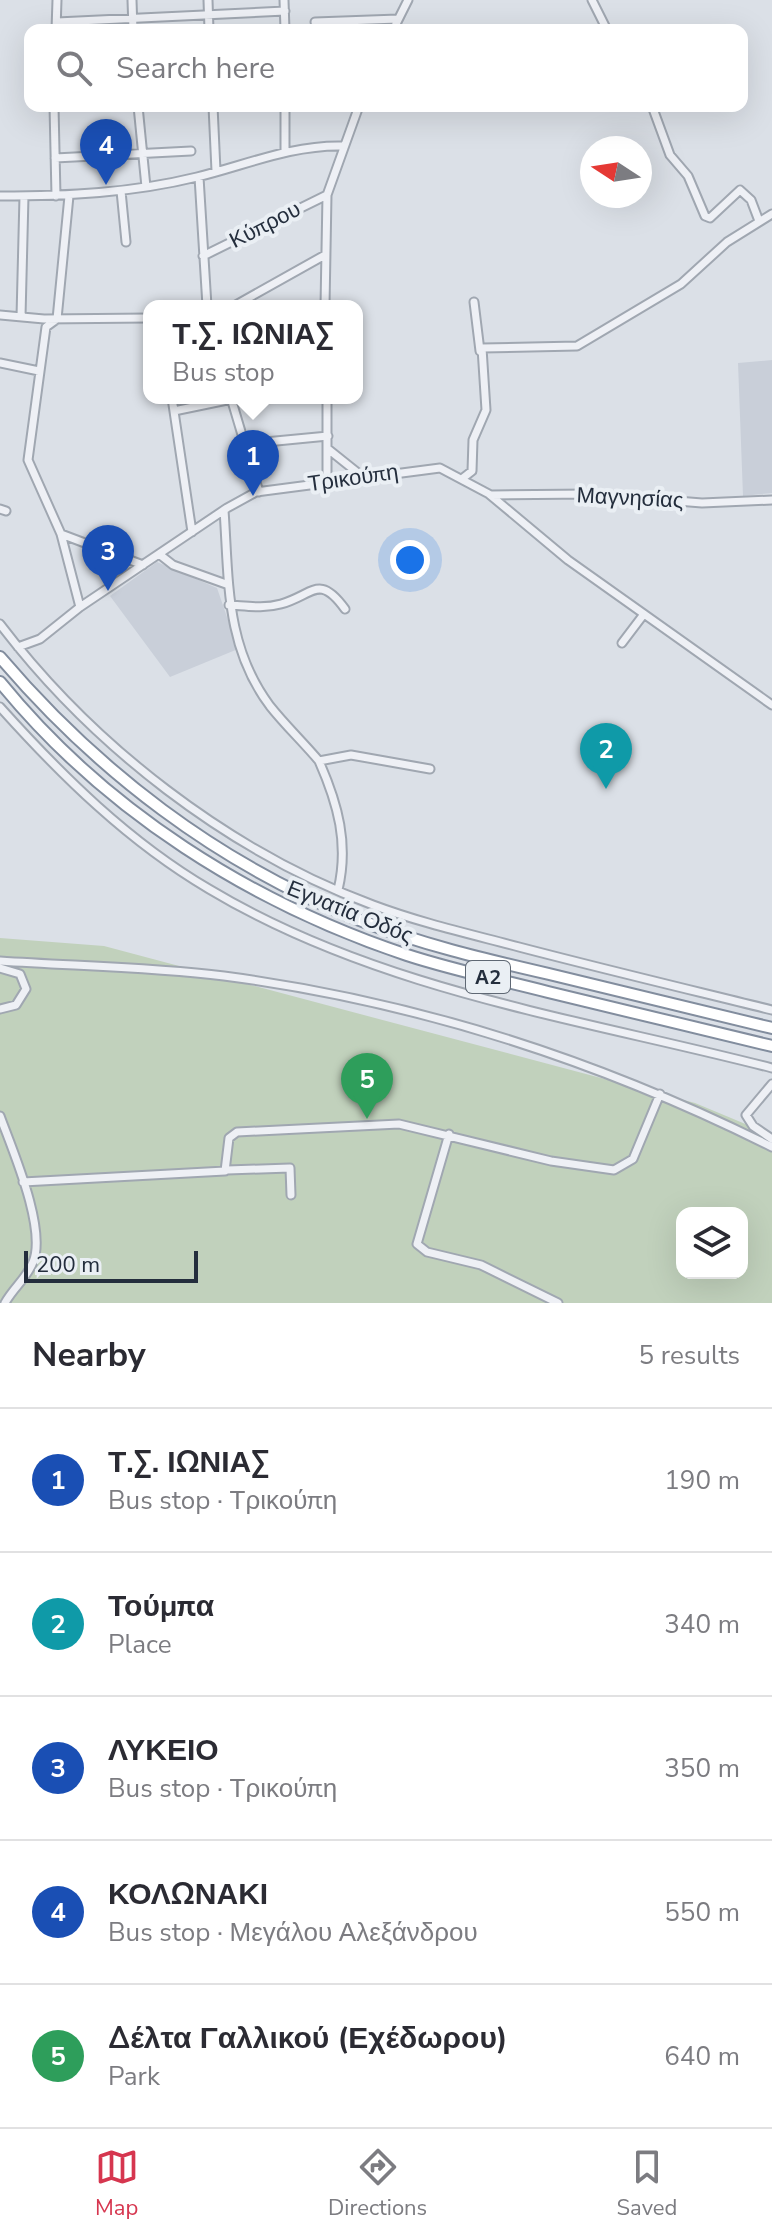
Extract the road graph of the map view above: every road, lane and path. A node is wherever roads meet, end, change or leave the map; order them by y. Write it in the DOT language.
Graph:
graph roads {
  1 [pos="57,0"];
  2 [pos="132,0"];
  3 [pos="208,0"];
  4 [pos="284,0"];
  5 [pos="408,0"];
  6 [pos="592,0"];
  7 [pos="285,11"];
  8 [pos="208,16"];
  9 [pos="133,19"];
  10 [pos="398,19"];
  11 [pos="315,22"];
  12 [pos="56,24"];
  13 [pos="78,24"];
  14 [pos="133,24"];
  15 [pos="209,24"];
  16 [pos="285,24"];
  17 [pos="396,24"];
  18 [pos="604,24"];
  19 [pos="54,112"];
  20 [pos="139,112"];
  21 [pos="213,112"];
  22 [pos="285,112"];
  23 [pos="356,112"];
  24 [pos="654,112"];
  25 [pos="342,146"];
  26 [pos="191,151"];
  27 [pos="285,151"];
  28 [pos="143,153"];
  29 [pos="55,158"];
  30 [pos="216,171"];
  31 [pos="199,177"];
  32 [pos="146,187"];
  33 [pos="121,191"];
  34 [pos="327,195"];
  35 [pos="0,196"];
  36 [pos="24,196"];
  37 [pos="56,196"];
  38 [pos="69,196"];
  39 [pos="772,214"];
  40 [pos="759,221"];
  41 [pos="126,242"];
  42 [pos="325,255"];
  43 [pos="203,256"];
  44 [pos="207,300"];
  45 [pos="245,300"];
  46 [pos="325,300"];
  47 [pos="474,302"];
  48 [pos="0,315"];
  49 [pos="21,317"];
  50 [pos="143,318"];
  51 [pos="57,319"];
  52 [pos="45,323"];
  53 [pos="480,351"];
  54 [pos="0,363"];
  55 [pos="39,371"];
  56 [pos="173,404"];
  57 [pos="205,404"];
  58 [pos="234,404"];
  59 [pos="327,404"];
  60 [pos="174,411"];
  61 [pos="328,436"];
  62 [pos="245,444"];
  63 [pos="328,449"];
  64 [pos="363,477"];
  65 [pos="463,478"];
  66 [pos="327,482"];
  67 [pos="259,492"];
  68 [pos="489,494"];
  69 [pos="772,500"];
  70 [pos="224,510"];
  71 [pos="192,532"];
  72 [pos="61,534"];
  73 [pos="159,554"];
  74 [pos="143,565"];
  75 [pos="226,584"];
  76 [pos="229,605"];
  77 [pos="80,607"];
  78 [pos="345,609"];
  79 [pos="644,614"];
  80 [pos="0,624"];
  81 [pos="622,643"];
  82 [pos="18,647"];
  83 [pos="0,657"];
  84 [pos="0,682"];
  85 [pos="772,705"];
  86 [pos="0,707"];
  87 [pos="319,761"];
  88 [pos="430,769"];
  89 [pos="338,890"];
  90 [pos="0,961"];
  91 [pos="0,968"];
  92 [pos="0,1009"];
  93 [pos="772,1010"];
  94 [pos="772,1028"];
  95 [pos="772,1046"];
  96 [pos="772,1068"];
  97 [pos="772,1084"];
  98 [pos="660,1094"];
  99 [pos="746,1115"];
  100 [pos="0,1116"];
  101 [pos="729,1125"];
  102 [pos="449,1134"];
  103 [pos="772,1139"];
  104 [pos="772,1147"];
  105 [pos="227,1170"];
  106 [pos="23,1182"];
  107 [pos="291,1195"];
  108 [pos="5,1303"];
  109 [pos="558,1303"];
  1 -- 12 [label="street"];
  2 -- 9 [label="street"];
  3 -- 8 [label="street"];
  4 -- 7 [label="street"];
  5 -- 10 [label="street"];
  6 -- 18 [label="street"];
  7 -- 8 [label="street"];
  7 -- 16 [label="street"];
  8 -- 9 [label="street"];
  8 -- 15 [label="street"];
  9 -- 13 [label="street"];
  9 -- 14 [label="street"];
  10 -- 11 [label="street"];
  10 -- 17 [label="street"];
  19 -- 29 [label="street"];
  20 -- 28 [label="street"];
  21 -- 30 [label="street"];
  22 -- 27 [label="street"];
  23 -- 25 [label="street"];
  24 -- 40 [label="street"];
  25 -- 27 [label="street"];
  25 -- 34 [label="street"];
  26 -- 28 [label="street"];
  27 -- 30 [label="street"];
  28 -- 29 [label="street"];
  28 -- 32 [label="street"];
  29 -- 37 [label="street"];
  30 -- 31 [label="street"];
  31 -- 32 [label="street"];
  31 -- 43 [label="street"];
  32 -- 33 [label="street"];
  33 -- 38 [label="street"];
  33 -- 41 [label="street"];
  34 -- 42 [label="street"];
  34 -- 43 [label="street, Κύπρου"];
  35 -- 36 [label="street"];
  36 -- 37 [label="street"];
  36 -- 49 [label="street"];
  37 -- 38 [label="street"];
  38 -- 51 [label="street"];
  39 -- 40 [label="street"];
  40 -- 53 [label="street"];
  42 -- 45 [label="street"];
  42 -- 46 [label="street"];
  43 -- 44 [label="street"];
  47 -- 53 [label="street"];
  48 -- 49 [label="street"];
  49 -- 52 [label="street"];
  50 -- 51 [label="street"];
  51 -- 52 [label="street"];
  52 -- 55 [label="street"];
  53 -- 65 [label="street"];
  54 -- 55 [label="street"];
  55 -- 72 [label="street"];
  56 -- 60 [label="street"];
  57 -- 60 [label="street"];
  58 -- 62 [label="street"];
  59 -- 61 [label="street"];
  60 -- 71 [label="street"];
  61 -- 62 [label="street"];
  61 -- 63 [label="street"];
  62 -- 67 [label="street"];
  63 -- 64 [label="street"];
  63 -- 66 [label="street"];
  64 -- 65 [label="street, Τρικούπη"];
  64 -- 66 [label="street, Τρικούπη"];
  65 -- 68 [label="street, Τρικούπη"];
  66 -- 67 [label="street, Τρικούπη"];
  67 -- 70 [label="street, Τρικούπη"];
  68 -- 69 [label="street, Μαγνησίας"];
  68 -- 79 [label="street, Τρικούπη"];
  70 -- 71 [label="street, Τρικούπη"];
  70 -- 75 [label="street"];
  71 -- 73 [label="street, Τρικούπη"];
  72 -- 74 [label="street"];
  72 -- 77 [label="street"];
  73 -- 74 [label="street, Τρικούπη"];
  73 -- 75 [label="street"];
  74 -- 77 [label="street, Τρικούπη"];
  75 -- 76 [label="street"];
  76 -- 78 [label="street"];
  76 -- 87 [label="street"];
  77 -- 82 [label="street, Τρικούπη"];
  79 -- 81 [label="street"];
  79 -- 85 [label="street, Τρικούπη"];
  80 -- 82 [label="street"];
  82 -- 89 [label="street"];
  83 -- 94 [label="highway, Εγνατία Οδός / Α2"];
  84 -- 95 [label="highway, Εγνατία Οδός / Α2"];
  86 -- 96 [label="street"];
  87 -- 88 [label="street"];
  87 -- 89 [label="street"];
  89 -- 93 [label="street"];
  90 -- 98 [label="street"];
  91 -- 92 [label="street"];
  97 -- 99 [label="street"];
  98 -- 101 [label="street"];
  98 -- 102 [label="street"];
  99 -- 101 [label="street"];
  99 -- 103 [label="street"];
  100 -- 106 [label="street"];
  101 -- 104 [label="street"];
  102 -- 105 [label="street"];
  102 -- 109 [label="street"];
  105 -- 106 [label="street"];
  105 -- 107 [label="street"];
  106 -- 108 [label="street"];
}
